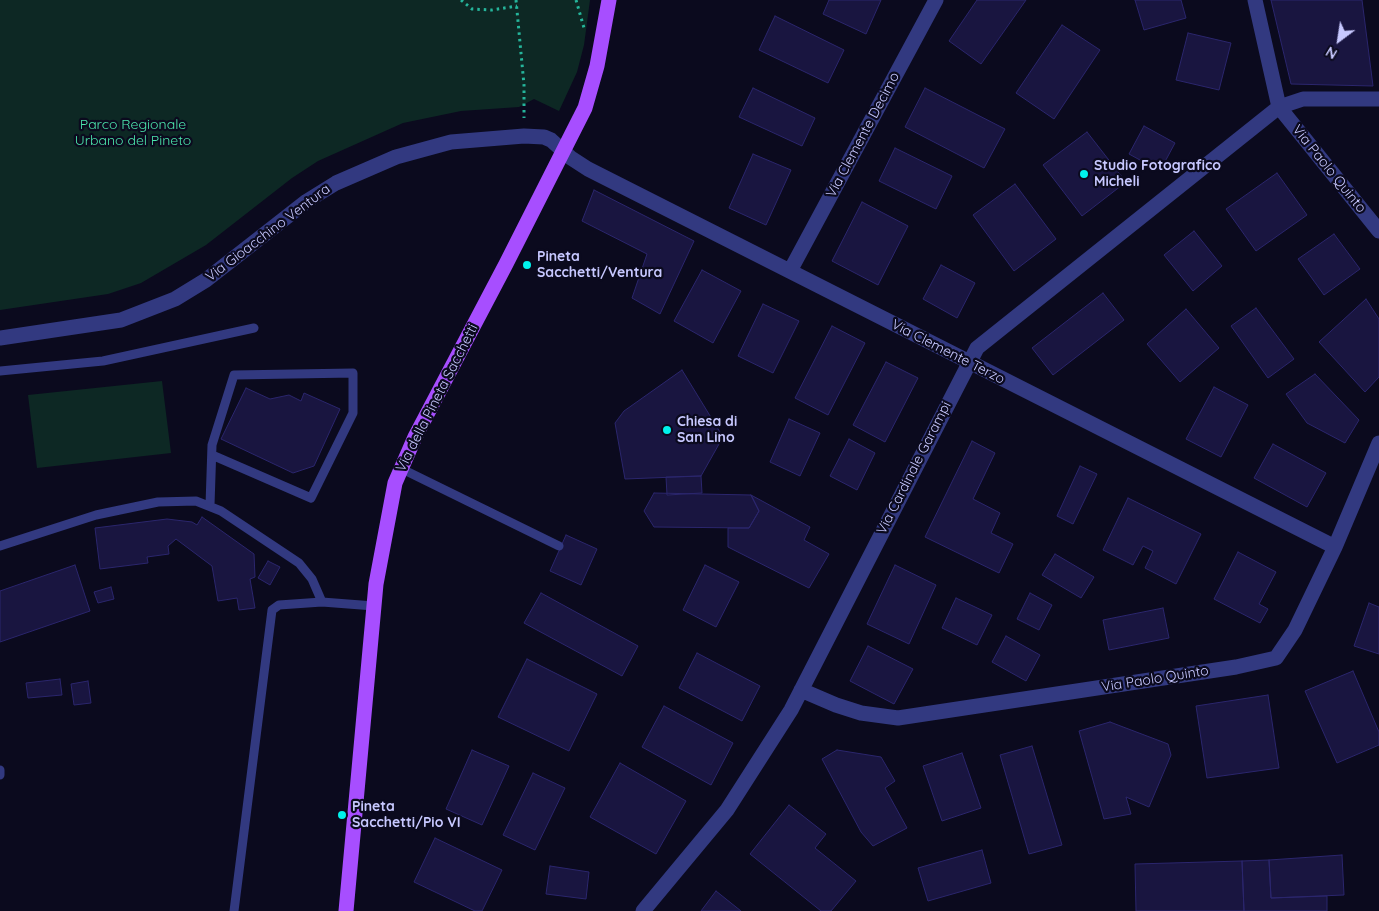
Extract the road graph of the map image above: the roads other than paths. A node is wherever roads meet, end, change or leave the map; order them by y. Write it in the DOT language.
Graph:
graph roads {
  1 [pos="609,0"];
  2 [pos="936,0"];
  3 [pos="1255,0"];
  4 [pos="1379,99"];
  5 [pos="1279,107"];
  6 [pos="563,151"];
  7 [pos="1379,231"];
  8 [pos="790,271"];
  9 [pos="254,328"];
  10 [pos="0,338"];
  11 [pos="968,362"];
  12 [pos="0,372"];
  13 [pos="1379,443"];
  14 [pos="212,456"];
  15 [pos="400,468"];
  16 [pos="210,505"];
  17 [pos="0,546"];
  18 [pos="559,546"];
  19 [pos="1335,547"];
  20 [pos="322,602"];
  21 [pos="374,606"];
  22 [pos="801,690"];
  23 [pos="0,770"];
  24 [pos="0,775"];
  25 [pos="234,911"];
  26 [pos="346,911"];
  27 [pos="642,911"];
  1 -- 6 [label="main road, Via della Pineta Sacchetti"];
  2 -- 8 [label="street, Via Clemente Decimo"];
  3 -- 5 [label="street"];
  4 -- 5 [label="street"];
  5 -- 7 [label="street, Via Paolo Quinto"];
  5 -- 11 [label="street, Via Cardinale Garampi"];
  6 -- 8 [label="street, Via Clemente Terzo"];
  6 -- 10 [label="street, Via Gioacchino Ventura"];
  6 -- 15 [label="main road, Via della Pineta Sacchetti"];
  8 -- 11 [label="street, Via Clemente Terzo"];
  9 -- 12 [label="lane"];
  11 -- 19 [label="street, Via Clemente Terzo"];
  11 -- 22 [label="street, Via Cardinale Garampi"];
  13 -- 19 [label="street, Via Paolo Quinto"];
  14 -- 14 [label="lane"];
  14 -- 16 [label="lane"];
  15 -- 18 [label="lane"];
  15 -- 21 [label="main road, Via della Pineta Sacchetti"];
  16 -- 17 [label="lane"];
  16 -- 20 [label="lane"];
  19 -- 22 [label="street, Via Paolo Quinto"];
  20 -- 21 [label="lane"];
  20 -- 25 [label="lane"];
  21 -- 26 [label="main road, Via della Pineta Sacchetti"];
  22 -- 27 [label="street, Via Cardinale Garampi"];
  23 -- 24 [label="lane"];
}
